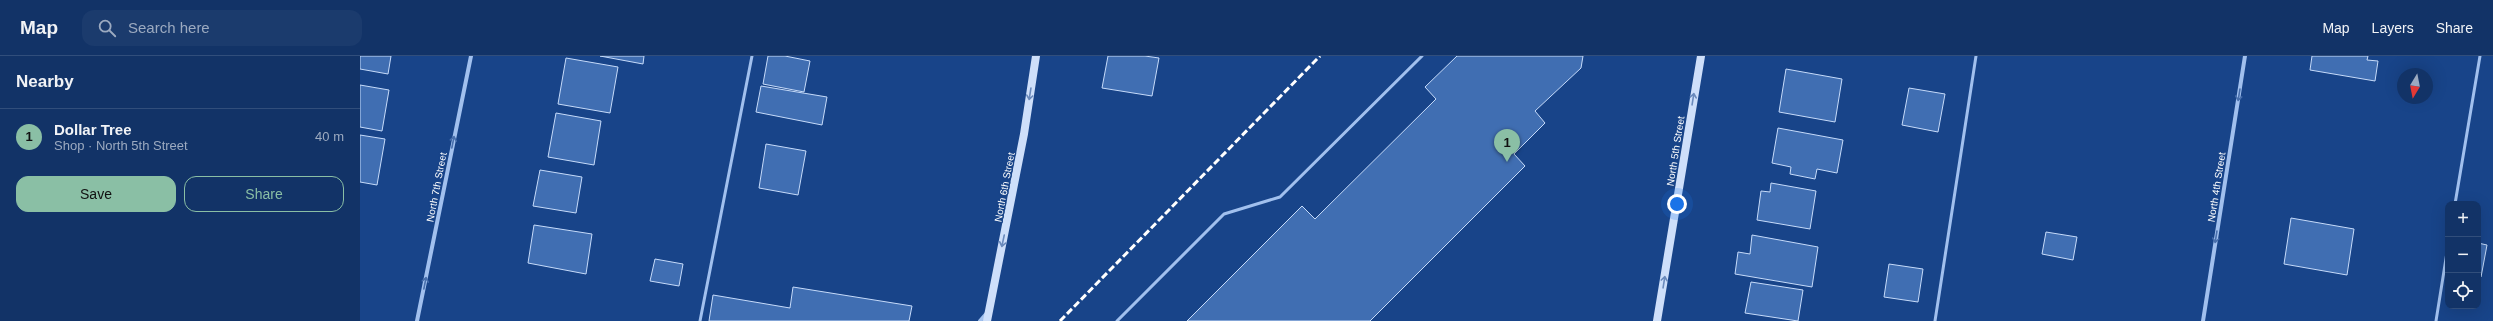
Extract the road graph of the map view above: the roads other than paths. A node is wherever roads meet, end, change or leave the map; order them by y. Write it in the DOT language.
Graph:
graph roads {
  1 [pos="471,56"];
  2 [pos="752,56"];
  3 [pos="1036,56"];
  4 [pos="1422,56"];
  5 [pos="1700,56"];
  6 [pos="1976,56"];
  7 [pos="2245,56"];
  8 [pos="2480,56"];
  9 [pos="2456,201"];
  10 [pos="2445,265"];
  11 [pos="990,310"];
  12 [pos="417,321"];
  13 [pos="700,321"];
  14 [pos="980,321"];
  15 [pos="987,321"];
  16 [pos="1117,321"];
  17 [pos="1658,321"];
  18 [pos="1935,321"];
  19 [pos="2203,321"];
  20 [pos="2436,321"];
  12 -- 1 [label="street, North 7th Street, one-way"];
  2 -- 13 [label="lane"];
  3 -- 11 [label="main road, North 6th Street, one-way"];
  4 -- 16 [label="lane"];
  17 -- 5 [label="main road, North 5th Street, one-way"];
  6 -- 18 [label="lane"];
  7 -- 19 [label="street, North 4th Street, one-way"];
  8 -- 9 [label="lane"];
  10 -- 20 [label="lane"];
  11 -- 14 [label="street"];
  11 -- 15 [label="main road, North 6th Street"];
}
